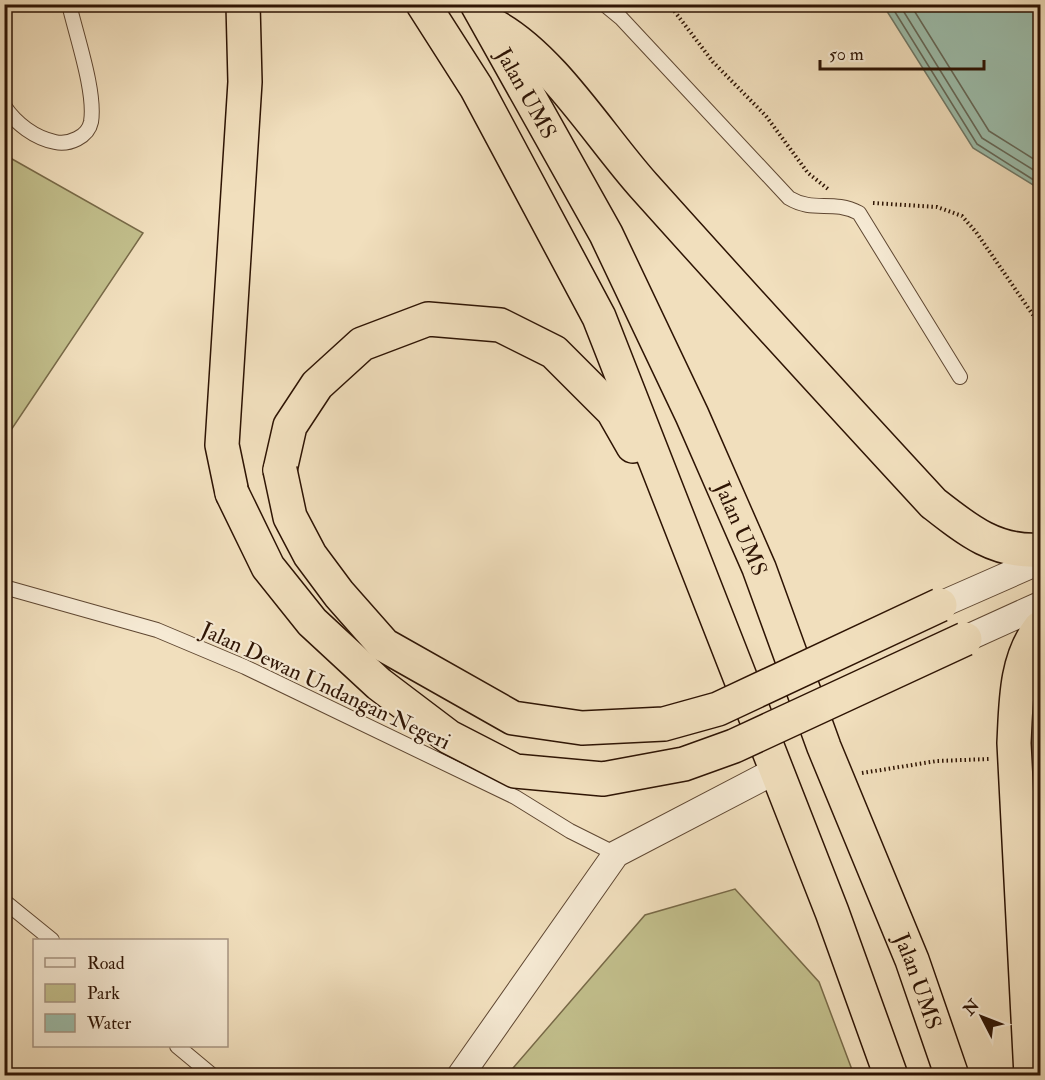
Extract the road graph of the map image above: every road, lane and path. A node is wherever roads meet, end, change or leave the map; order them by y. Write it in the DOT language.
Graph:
graph roads {
  1 [pos="69,4"];
  2 [pos="243,4"];
  3 [pos="423,4"];
  4 [pos="604,4"];
  5 [pos="669,4"];
  6 [pos="483,10"];
  7 [pos="4,106"];
  8 [pos="838,192"];
  9 [pos="866,201"];
  10 [pos="1041,325"];
  11 [pos="960,377"];
  12 [pos="681,531"];
  13 [pos="1041,550"];
  14 [pos="1041,561"];
  15 [pos="4,587"];
  16 [pos="940,605"];
  17 [pos="1041,605"];
  18 [pos="1041,628"];
  19 [pos="965,639"];
  20 [pos="995,759"];
  21 [pos="777,770"];
  22 [pos="836,778"];
  23 [pos="616,854"];
  24 [pos="4,901"];
  25 [pos="51,939"];
  26 [pos="178,1047"];
  27 [pos="213,1076"];
  28 [pos="460,1076"];
  29 [pos="891,1076"];
  30 [pos="952,1076"];
  31 [pos="1031,1076"];
  1 -- 7 [label="lane"];
  2 -- 19 [label="highway, bridge"];
  3 -- 12 [label="highway, Jalan UMS"];
  4 -- 11 [label="lane"];
  5 -- 8 [label="path"];
  6 -- 13 [label="highway"];
  6 -- 22 [label="highway, Jalan UMS"];
  9 -- 10 [label="path"];
  12 -- 16 [label="highway, bridge"];
  12 -- 21 [label="highway, Jalan UMS"];
  14 -- 16 [label="street"];
  15 -- 23 [label="lane, Jalan Dewan Undangan Negeri"];
  17 -- 19 [label="street"];
  18 -- 31 [label="highway"];
  20 -- 22 [label="path"];
  21 -- 23 [label="street"];
  21 -- 29 [label="highway, Jalan UMS"];
  22 -- 30 [label="highway, Jalan UMS"];
  23 -- 28 [label="street"];
  24 -- 25 [label="lane"];
  26 -- 27 [label="lane"];
}
